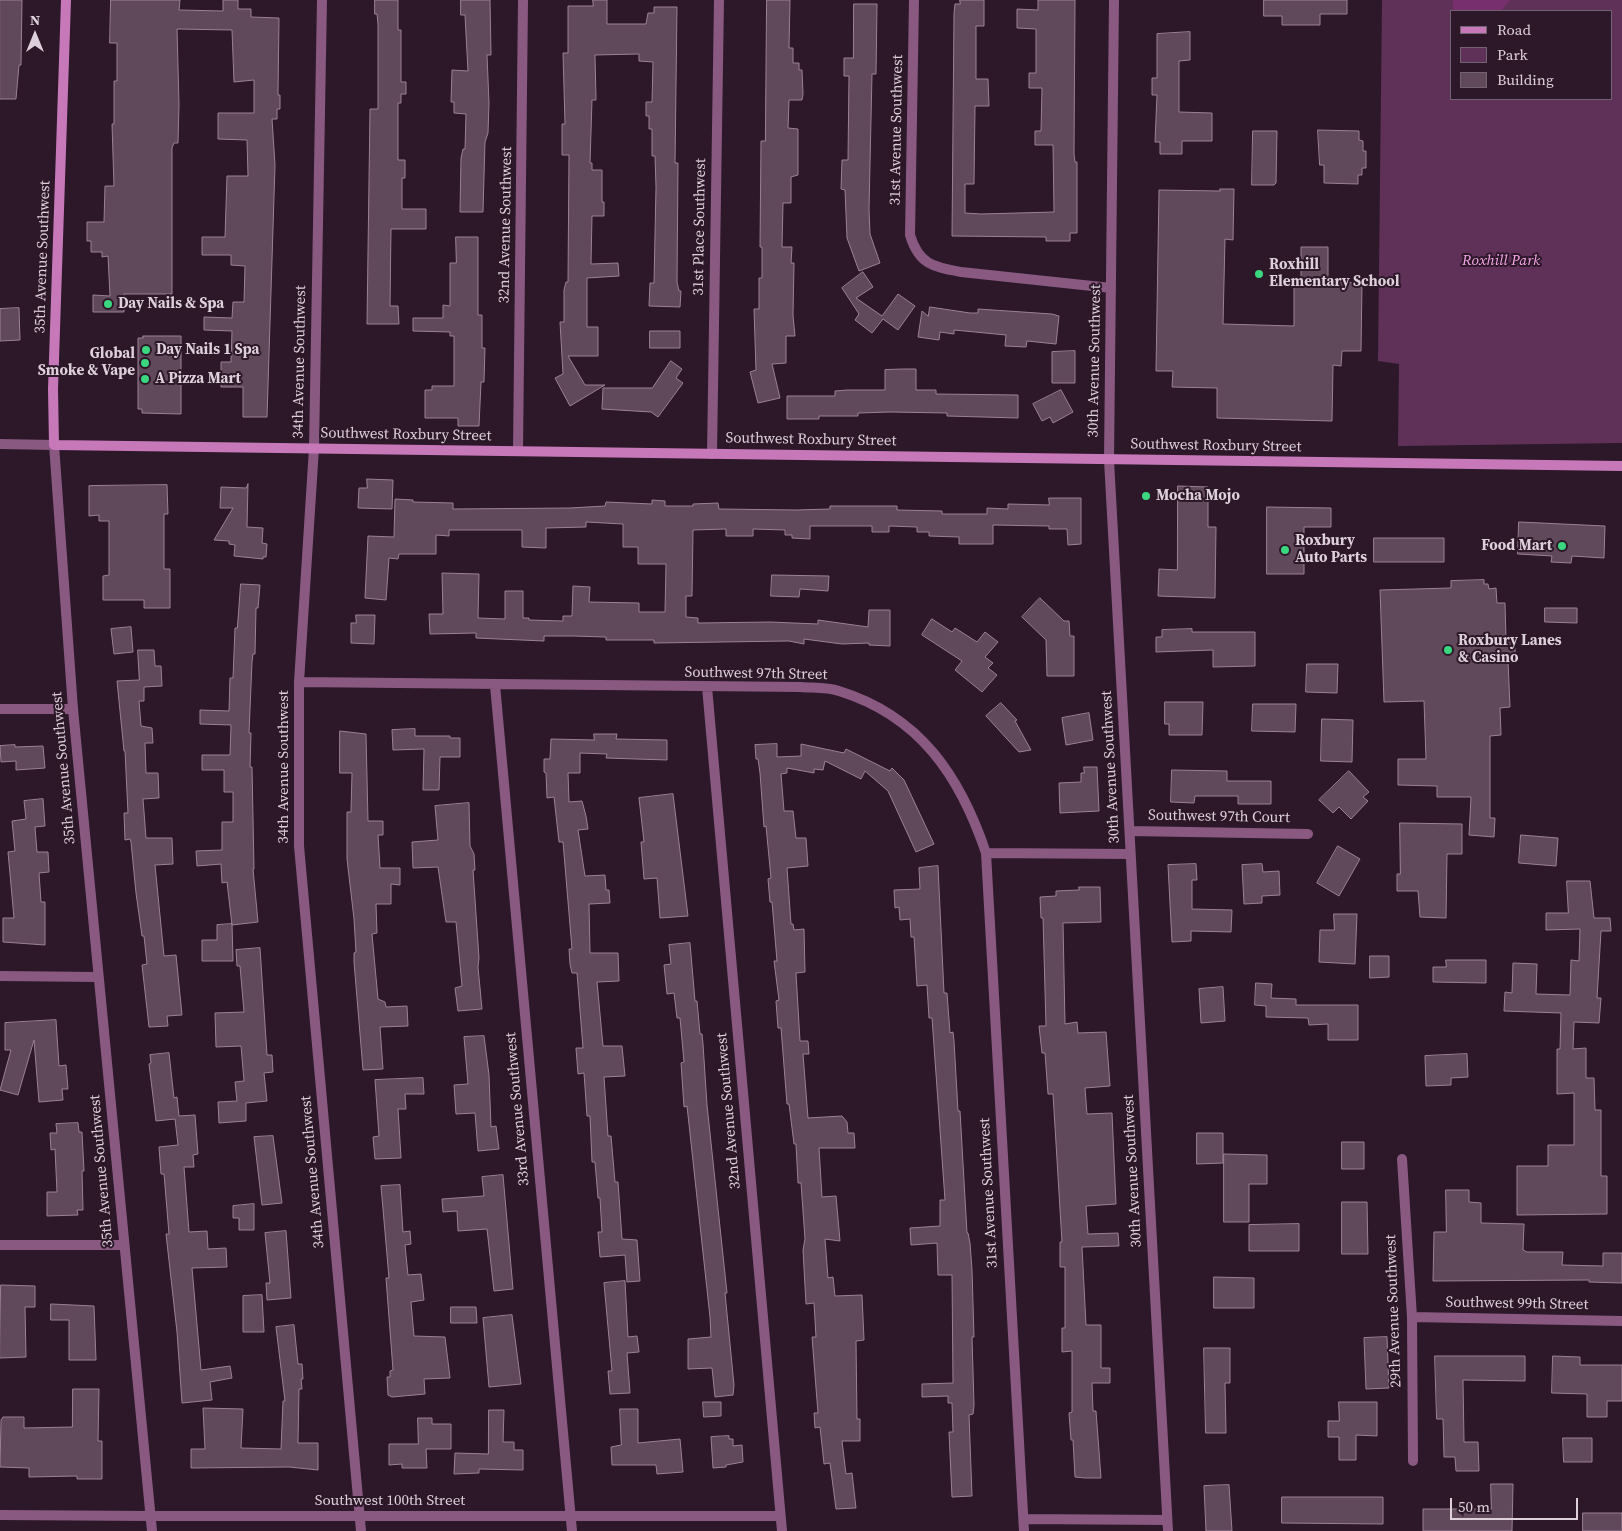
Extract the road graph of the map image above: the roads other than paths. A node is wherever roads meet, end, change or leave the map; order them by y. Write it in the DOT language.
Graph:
graph roads {
  1 [pos="66,0"];
  2 [pos="322,0"];
  3 [pos="523,0"];
  4 [pos="719,0"];
  5 [pos="914,0"];
  6 [pos="1114,0"];
  7 [pos="1111,288"];
  8 [pos="0,444"];
  9 [pos="54,444"];
  10 [pos="314,448"];
  11 [pos="518,451"];
  12 [pos="712,454"];
  13 [pos="1109,460"];
  14 [pos="1622,466"];
  15 [pos="299,682"];
  16 [pos="495,685"];
  17 [pos="706,687"];
  18 [pos="0,709"];
  19 [pos="73,709"];
  20 [pos="1130,831"];
  21 [pos="1308,834"];
  22 [pos="986,853"];
  23 [pos="1130,854"];
  24 [pos="0,976"];
  25 [pos="98,977"];
  26 [pos="1402,1159"];
  27 [pos="0,1245"];
  28 [pos="124,1246"];
  29 [pos="1412,1317"];
  30 [pos="1622,1321"];
  31 [pos="1413,1461"];
  32 [pos="0,1515"];
  33 [pos="150,1516"];
  34 [pos="359,1516"];
  35 [pos="570,1516"];
  36 [pos="780,1516"];
  37 [pos="1024,1519"];
  38 [pos="1168,1526"];
  39 [pos="152,1531"];
  40 [pos="361,1531"];
  41 [pos="572,1531"];
  42 [pos="782,1531"];
  43 [pos="1024,1531"];
  1 -- 9 [label="main road, 35th Avenue Southwest"];
  2 -- 10 [label="street, 34th Avenue Southwest"];
  3 -- 11 [label="street, 32nd Avenue Southwest"];
  4 -- 12 [label="street, 31st Place Southwest"];
  5 -- 7 [label="street, 31st Avenue Southwest"];
  6 -- 7 [label="street, 30th Avenue Southwest"];
  7 -- 13 [label="street, 30th Avenue Southwest"];
  8 -- 9 [label="street, Southwest Roxbury Street"];
  9 -- 10 [label="main road, Southwest Roxbury Street"];
  9 -- 19 [label="street, 35th Avenue Southwest"];
  10 -- 11 [label="main road, Southwest Roxbury Street"];
  10 -- 15 [label="street, 34th Avenue Southwest"];
  11 -- 12 [label="main road, Southwest Roxbury Street"];
  12 -- 13 [label="main road, Southwest Roxbury Street"];
  13 -- 14 [label="main road, Southwest Roxbury Street"];
  13 -- 20 [label="street, 30th Avenue Southwest"];
  15 -- 16 [label="street, Southwest 97th Street"];
  15 -- 34 [label="street, 34th Avenue Southwest"];
  16 -- 17 [label="street, Southwest 97th Street"];
  16 -- 35 [label="street, 33rd Avenue Southwest"];
  17 -- 22 [label="street, Southwest 97th Street"];
  17 -- 36 [label="street, 32nd Avenue Southwest"];
  18 -- 19 [label="street"];
  19 -- 25 [label="street, 35th Avenue Southwest"];
  20 -- 21 [label="street, Southwest 97th Court"];
  20 -- 23 [label="street, 30th Avenue Southwest"];
  22 -- 23 [label="street"];
  22 -- 37 [label="street, 31st Avenue Southwest"];
  23 -- 38 [label="street, 30th Avenue Southwest"];
  24 -- 25 [label="street"];
  25 -- 28 [label="street, 35th Avenue Southwest"];
  26 -- 29 [label="street, 29th Avenue Southwest"];
  27 -- 28 [label="street"];
  28 -- 33 [label="street, 35th Avenue Southwest"];
  29 -- 30 [label="street, Southwest 99th Street"];
  29 -- 31 [label="street, 29th Avenue Southwest"];
  32 -- 33 [label="street, Southwest 100th Street"];
  33 -- 34 [label="street, Southwest 100th Street"];
  33 -- 39 [label="street, 35th Avenue Southwest"];
  34 -- 35 [label="street, Southwest 100th Street"];
  34 -- 40 [label="street, 34th Avenue Southwest"];
  35 -- 36 [label="street, Southwest 100th Street"];
  35 -- 41 [label="street, 33rd Avenue Southwest"];
  36 -- 42 [label="street, 32nd Avenue Southwest"];
  37 -- 38 [label="street"];
  37 -- 43 [label="street, 31st Avenue Southwest"];
}
